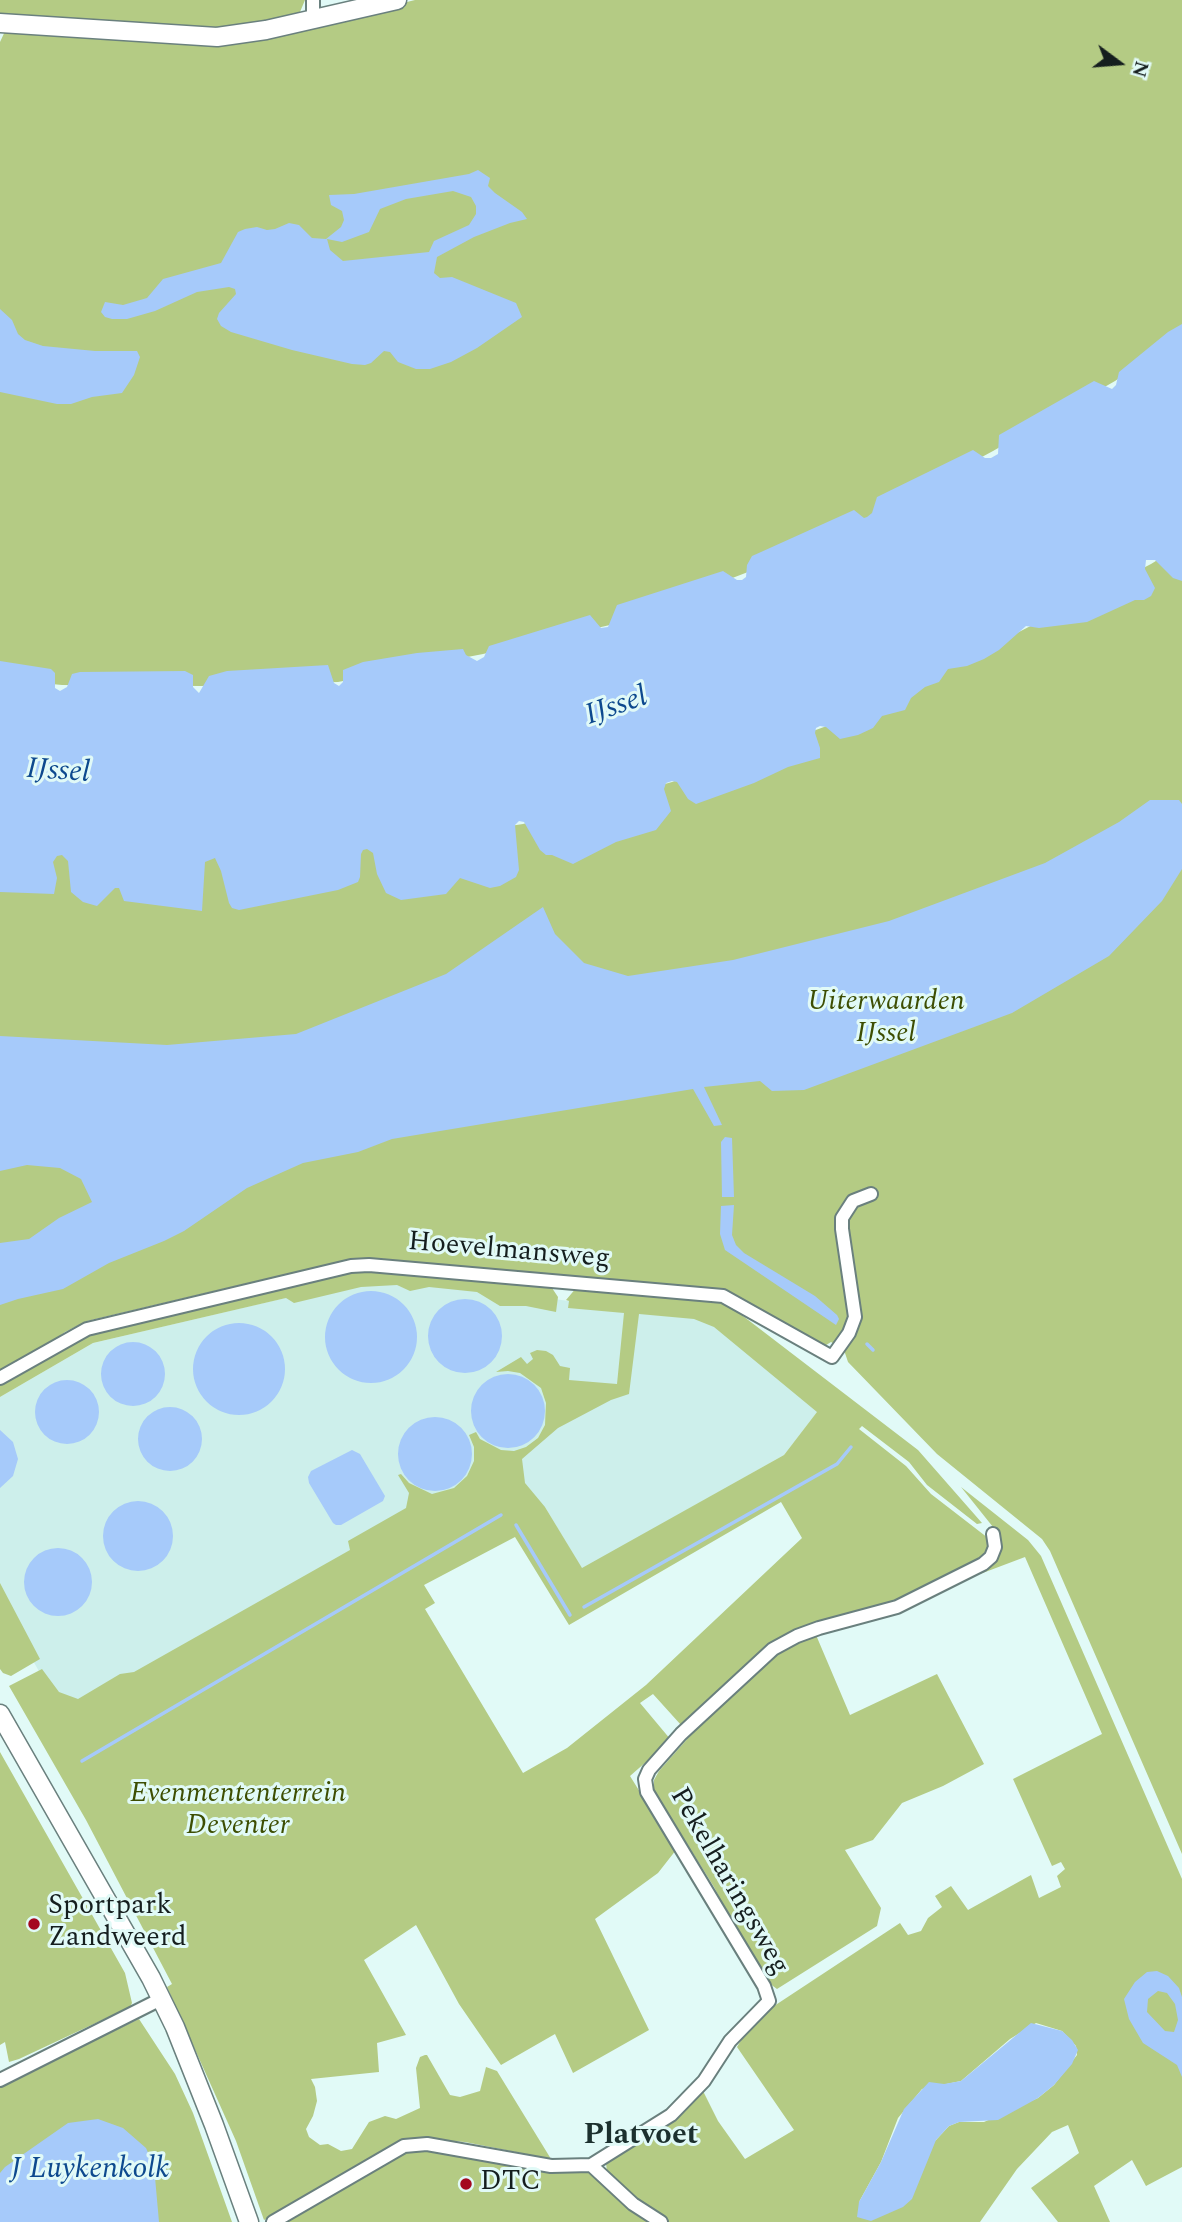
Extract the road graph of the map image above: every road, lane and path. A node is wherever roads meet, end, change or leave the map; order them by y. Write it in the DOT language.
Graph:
graph roads {
  1 [pos="313,0"];
  2 [pos="397,0"];
  3 [pos="313,19"];
  4 [pos="0,23"];
  5 [pos="871,1194"];
  6 [pos="0,1378"];
  7 [pos="993,1534"];
  8 [pos="0,1714"];
  9 [pos="157,2002"];
  10 [pos="0,2080"];
  11 [pos="591,2165"];
  12 [pos="249,2222"];
  13 [pos="273,2222"];
  14 [pos="661,2222"];
  1 -- 3 [label="street"];
  2 -- 3 [label="street"];
  3 -- 4 [label="street"];
  5 -- 6 [label="street, Hoevelmansweg"];
  7 -- 11 [label="street, Pekelharingsweg"];
  8 -- 9 [label="street"];
  9 -- 10 [label="street"];
  9 -- 12 [label="street"];
  11 -- 13 [label="street"];
  11 -- 14 [label="street"];
}
